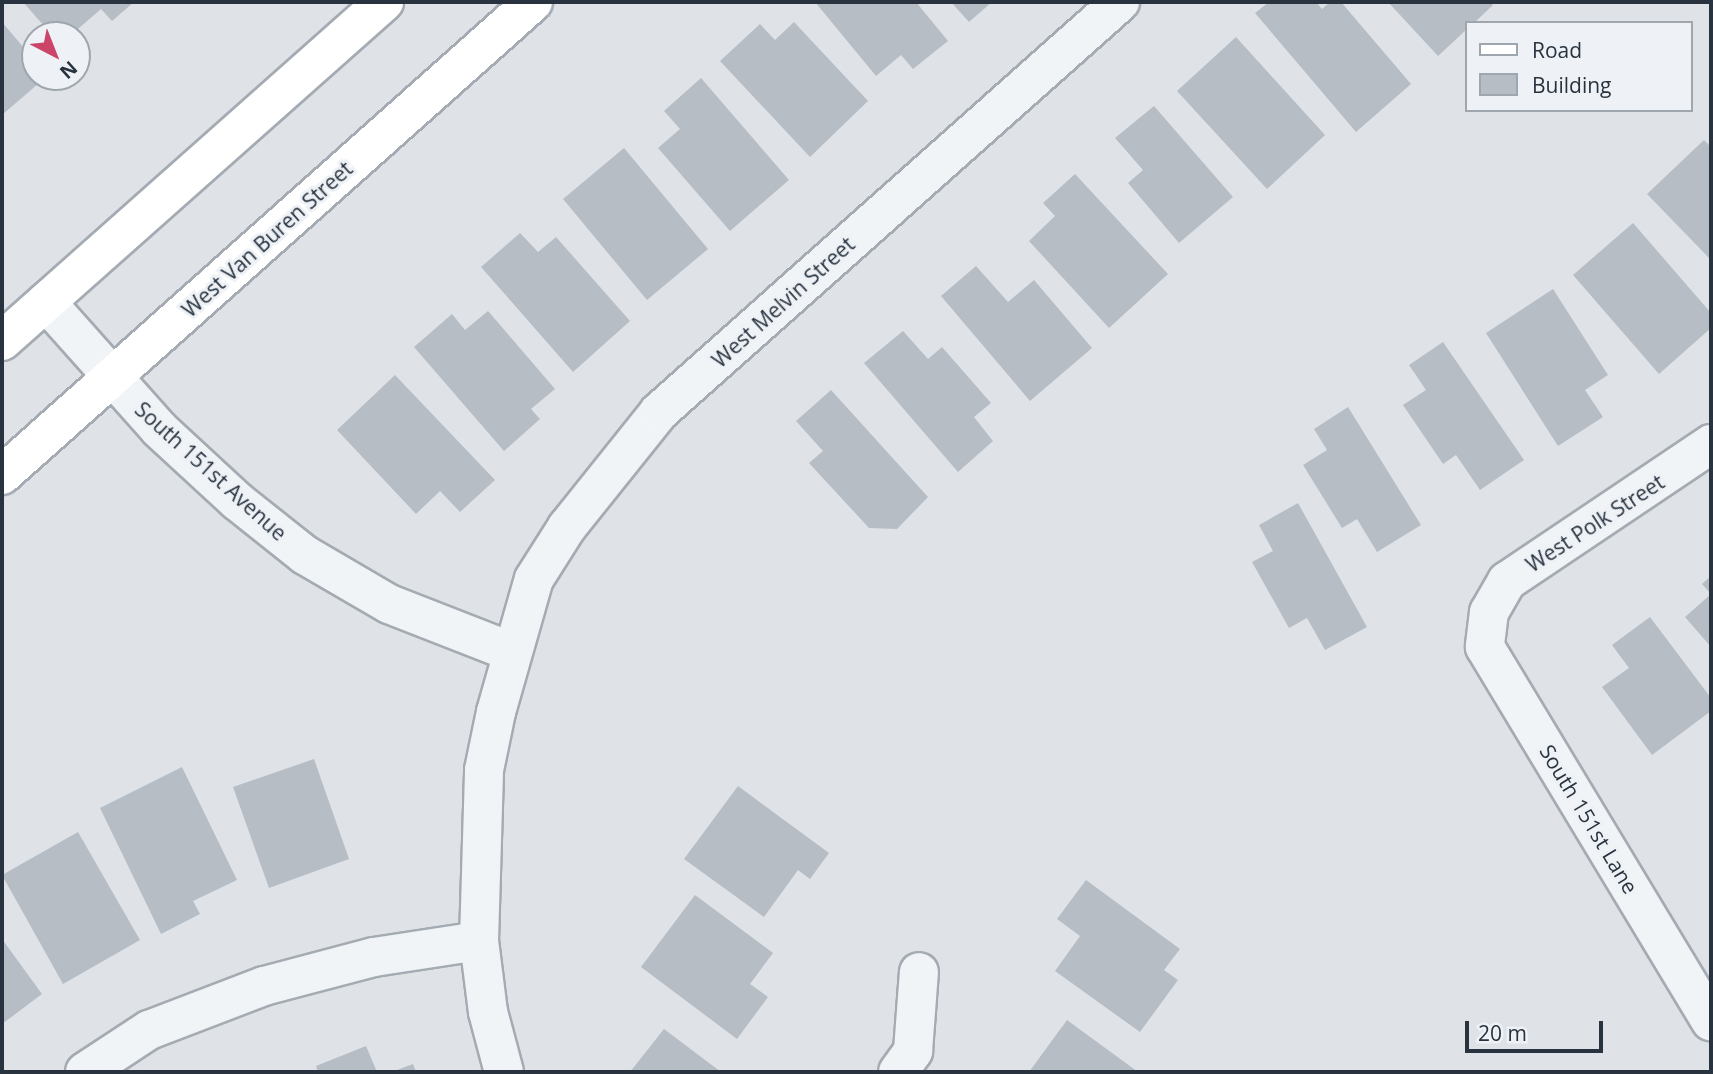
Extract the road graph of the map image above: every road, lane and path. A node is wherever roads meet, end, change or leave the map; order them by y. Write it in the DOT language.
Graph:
graph roads {
  1 [pos="384,2"];
  2 [pos="533,2"];
  3 [pos="1120,2"];
  4 [pos="46,302"];
  5 [pos="2,341"];
  6 [pos="112,377"];
  7 [pos="1711,444"];
  8 [pos="2,475"];
  9 [pos="1489,612"];
  10 [pos="512,652"];
  11 [pos="479,941"];
  12 [pos="919,972"];
  13 [pos="1711,1021"];
  14 [pos="85,1072"];
  15 [pos="504,1072"];
  16 [pos="898,1072"];
  1 -- 4 [label="main road"];
  2 -- 6 [label="main road, West Van Buren Street"];
  3 -- 10 [label="street, West Melvin Street"];
  4 -- 5 [label="main road"];
  4 -- 6 [label="street, South 151st Avenue"];
  6 -- 8 [label="main road, West Van Buren Street"];
  6 -- 10 [label="street, South 151st Avenue"];
  7 -- 9 [label="street, West Polk Street"];
  9 -- 13 [label="street, South 151st Lane"];
  10 -- 11 [label="street"];
  11 -- 14 [label="street"];
  11 -- 15 [label="street"];
  12 -- 16 [label="street"];
}
